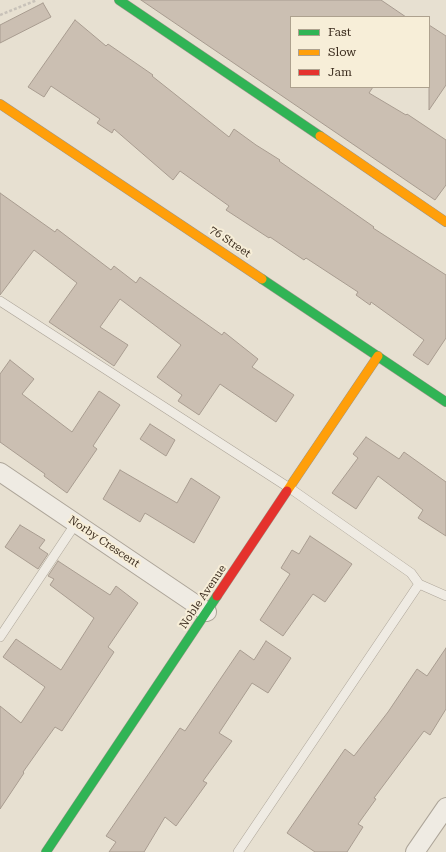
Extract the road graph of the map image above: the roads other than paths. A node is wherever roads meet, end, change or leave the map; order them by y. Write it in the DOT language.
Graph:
graph roads {
  1 [pos="119,0"];
  2 [pos="0,104"];
  3 [pos="446,222"];
  4 [pos="0,301"];
  5 [pos="378,356"];
  6 [pos="446,402"];
  7 [pos="0,472"];
  8 [pos="291,489"];
  9 [pos="76,523"];
  10 [pos="419,584"];
  11 [pos="446,596"];
  12 [pos="207,612"];
  13 [pos="0,637"];
  14 [pos="446,807"];
  15 [pos="46,852"];
  16 [pos="238,852"];
  17 [pos="415,852"];
  1 -- 3 [label="street"];
  2 -- 5 [label="street, 76 Street"];
  4 -- 8 [label="lane"];
  5 -- 6 [label="street, 76 Street"];
  5 -- 8 [label="street, Noble Avenue"];
  7 -- 9 [label="street, Norby Crescent"];
  8 -- 10 [label="lane"];
  8 -- 12 [label="street, Noble Avenue"];
  9 -- 12 [label="street, Norby Crescent"];
  9 -- 13 [label="lane"];
  10 -- 11 [label="lane"];
  10 -- 16 [label="lane"];
  12 -- 15 [label="street, Noble Avenue"];
  14 -- 17 [label="street"];
}
